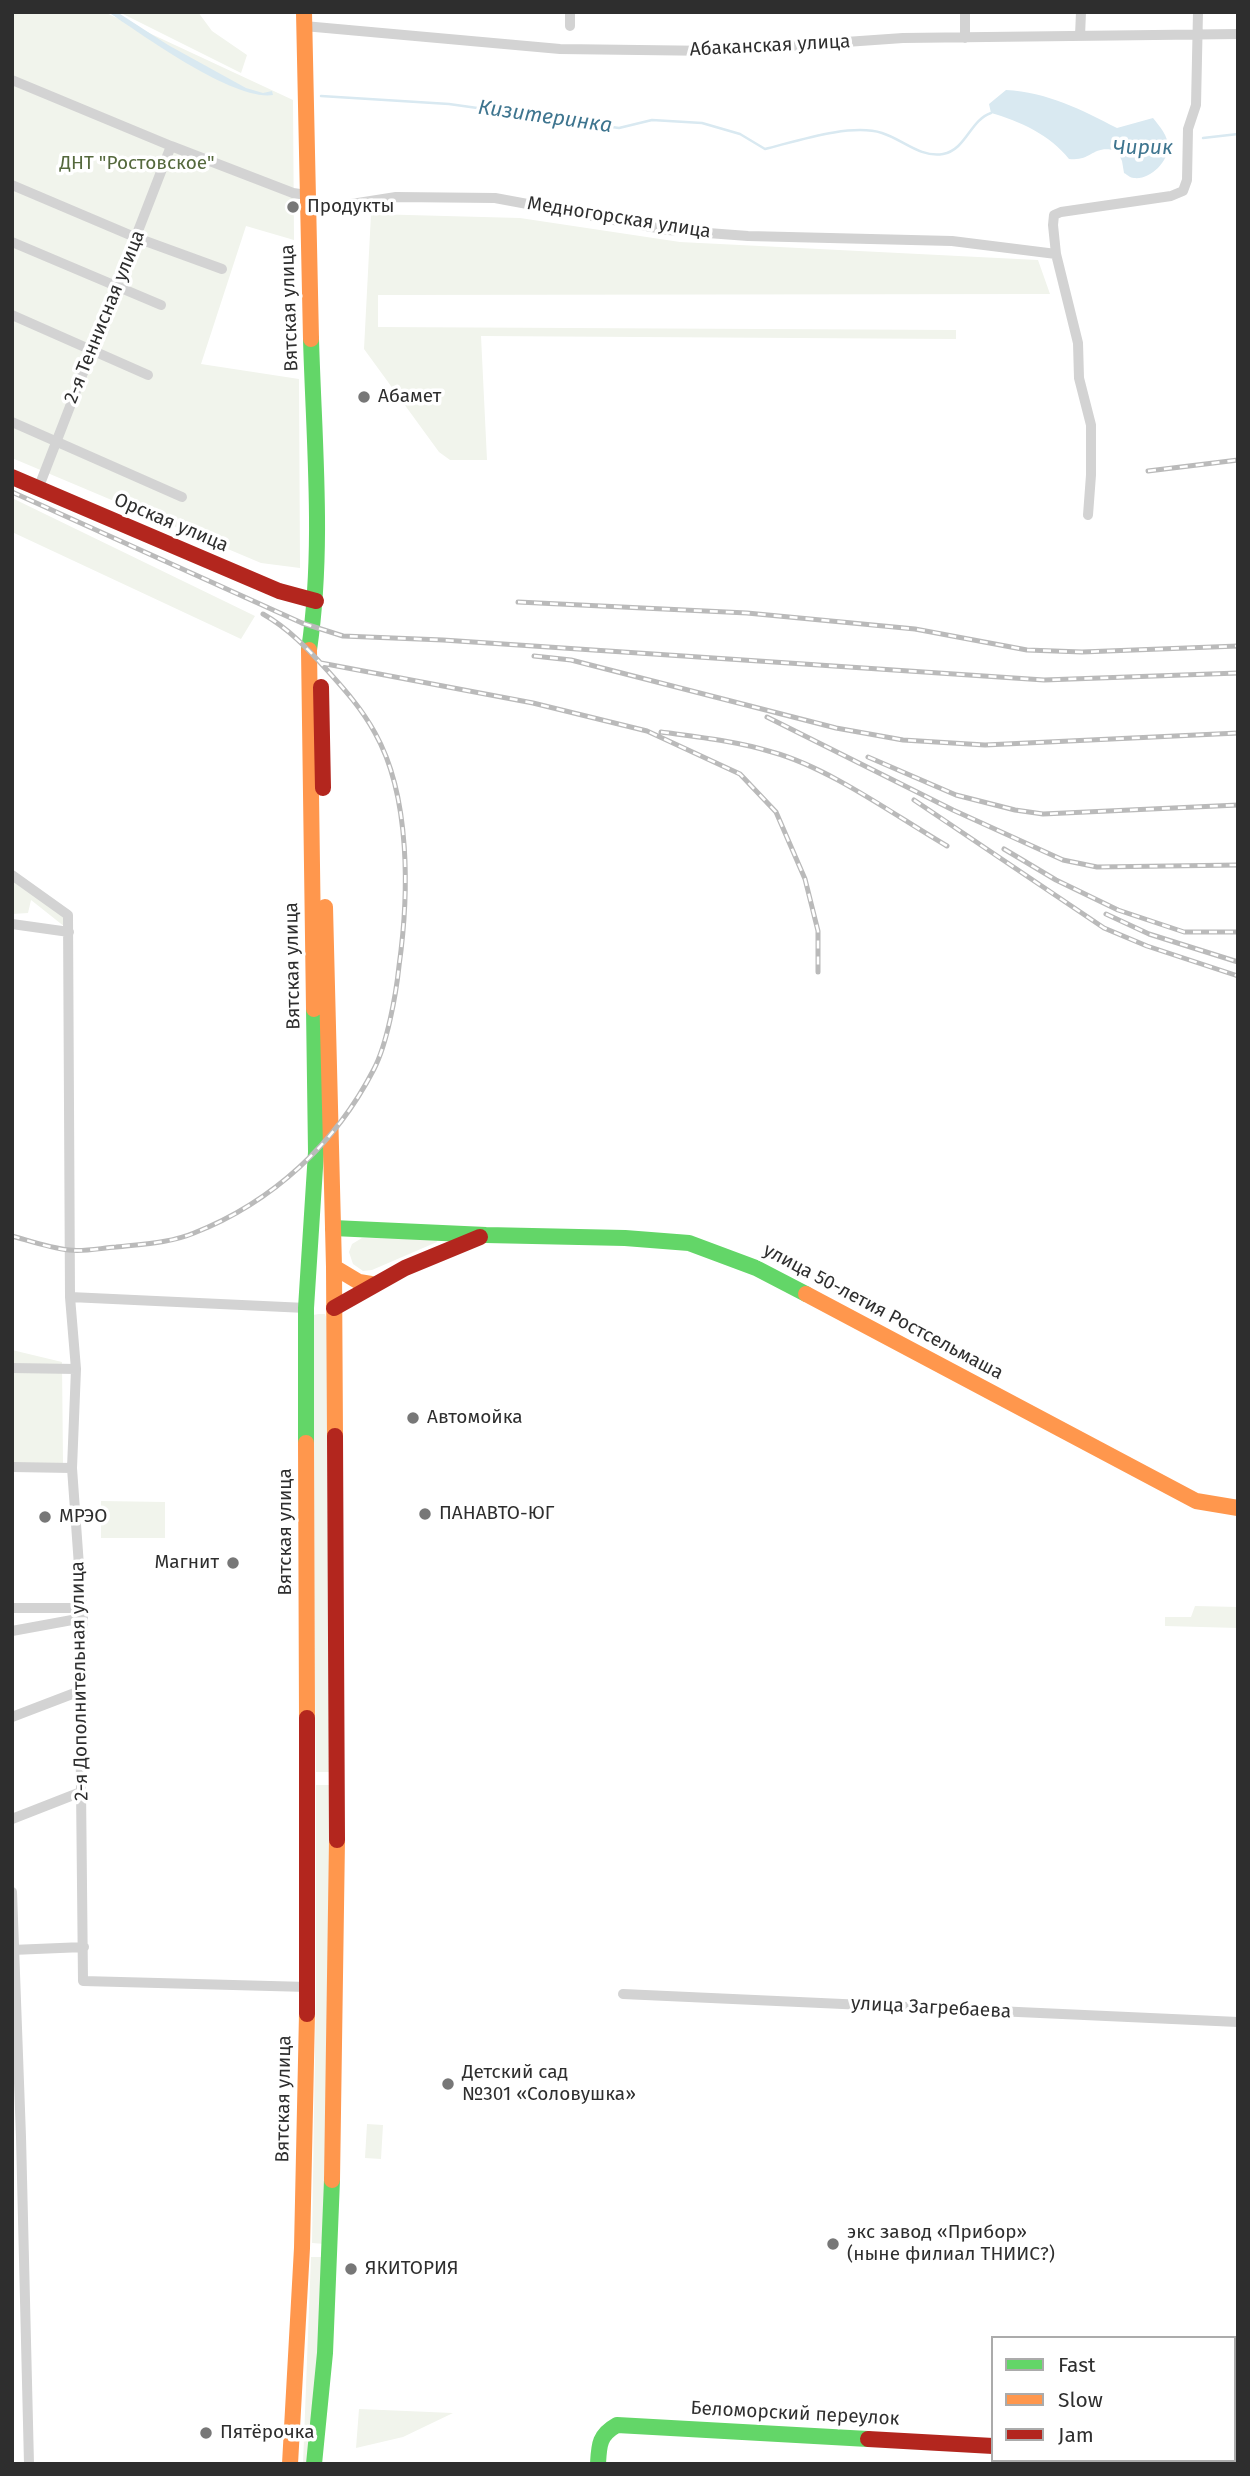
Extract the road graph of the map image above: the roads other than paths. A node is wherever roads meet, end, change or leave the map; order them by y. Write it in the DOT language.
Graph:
graph roads {
  1 [pos="570,12"];
  2 [pos="965,12"];
  3 [pos="1081,12"];
  4 [pos="1198,12"];
  5 [pos="304,19"];
  6 [pos="570,26"];
  7 [pos="1238,34"];
  8 [pos="1080,36"];
  9 [pos="1198,36"];
  10 [pos="965,38"];
  11 [pos="12,80"];
  12 [pos="172,146"];
  13 [pos="12,185"];
  14 [pos="307,203"];
  15 [pos="136,238"];
  16 [pos="12,242"];
  17 [pos="1056,254"];
  18 [pos="222,269"];
  19 [pos="116,287"];
  20 [pos="161,305"];
  21 [pos="12,315"];
  22 [pos="92,351"];
  23 [pos="148,375"];
  24 [pos="12,422"];
  25 [pos="55,440"];
  26 [pos="12,477"];
  27 [pos="38,489"];
  28 [pos="182,496"];
  29 [pos="1088,515"];
  30 [pos="316,601"];
  31 [pos="12,875"];
  32 [pos="12,924"];
  33 [pos="69,932"];
  34 [pos="310,1226"];
  35 [pos="333,1227"];
  36 [pos="486,1235"];
  37 [pos="309,1250"];
  38 [pos="334,1267"];
  39 [pos="371,1284"];
  40 [pos="70,1297"];
  41 [pos="306,1308"];
  42 [pos="334,1308"];
  43 [pos="12,1368"];
  44 [pos="76,1369"];
  45 [pos="12,1467"];
  46 [pos="72,1468"];
  47 [pos="1238,1508"];
  48 [pos="12,1608"];
  49 [pos="82,1613"];
  50 [pos="12,1631"];
  51 [pos="80,1691"];
  52 [pos="12,1717"];
  53 [pos="336,1780"];
  54 [pos="308,1782"];
  55 [pos="81,1791"];
  56 [pos="12,1819"];
  57 [pos="12,1892"];
  58 [pos="84,1947"];
  59 [pos="14,1950"];
  60 [pos="308,1987"];
  61 [pos="623,1994"];
  62 [pos="1238,2022"];
  63 [pos="17,2137"];
  64 [pos="302,2248"];
  65 [pos="331,2249"];
  66 [pos="26,2324"];
  67 [pos="12,2325"];
  68 [pos="991,2446"];
  69 [pos="29,2464"];
  70 [pos="290,2464"];
  71 [pos="314,2464"];
  72 [pos="598,2464"];
  1 -- 6 [label="street"];
  2 -- 10 [label="street"];
  3 -- 8 [label="street"];
  4 -- 9 [label="street"];
  5 -- 10 [label="street, Абаканская улица"];
  5 -- 14 [label="main road, Вятская улица"];
  7 -- 9 [label="street, Абаканская улица"];
  8 -- 9 [label="street, Абаканская улица"];
  8 -- 10 [label="street, Абаканская улица"];
  9 -- 17 [label="street"];
  11 -- 12 [label="street"];
  12 -- 14 [label="street"];
  12 -- 15 [label="street, 2-я Теннисная улица"];
  13 -- 15 [label="street"];
  14 -- 17 [label="street, Медногорская улица"];
  14 -- 30 [label="main road, Вятская улица"];
  15 -- 18 [label="street"];
  15 -- 19 [label="street, 2-я Теннисная улица"];
  16 -- 19 [label="street"];
  17 -- 29 [label="street"];
  19 -- 20 [label="street"];
  19 -- 22 [label="street, 2-я Теннисная улица"];
  21 -- 22 [label="street"];
  22 -- 23 [label="street"];
  22 -- 25 [label="street, 2-я Теннисная улица"];
  24 -- 25 [label="street"];
  25 -- 27 [label="street, 2-я Теннисная улица"];
  25 -- 28 [label="street"];
  26 -- 27 [label="main road, Орская улица"];
  27 -- 30 [label="main road, Орская улица"];
  30 -- 34 [label="main road, Вятская улица"];
  30 -- 35 [label="main road, Вятская улица"];
  31 -- 33 [label="street, 2-я Дополнительная улица"];
  32 -- 33 [label="street"];
  33 -- 40 [label="street, 2-я Дополнительная улица"];
  34 -- 35 [label="main road, улица 50-летия Ростсельмаша"];
  34 -- 37 [label="main road, Вятская улица"];
  35 -- 36 [label="main road, улица 50-летия Ростсельмаша"];
  35 -- 38 [label="main road, Вятская улица"];
  36 -- 39 [label="main road"];
  36 -- 47 [label="main road, улица 50-летия Ростсельмаша"];
  37 -- 38 [label="main road"];
  37 -- 41 [label="main road, Вятская улица"];
  38 -- 39 [label="main road"];
  38 -- 42 [label="main road, Вятская улица"];
  39 -- 42 [label="main road"];
  40 -- 41 [label="street"];
  40 -- 44 [label="street, 2-я Дополнительная улица"];
  41 -- 42 [label="main road"];
  41 -- 54 [label="main road, Вятская улица"];
  42 -- 53 [label="main road, Вятская улица"];
  43 -- 44 [label="street"];
  44 -- 46 [label="street, 2-я Дополнительная улица"];
  45 -- 46 [label="street"];
  46 -- 49 [label="street, 2-я Дополнительная улица"];
  48 -- 49 [label="street"];
  49 -- 50 [label="street"];
  49 -- 51 [label="street, 2-я Дополнительная улица"];
  51 -- 52 [label="street"];
  51 -- 55 [label="street, 2-я Дополнительная улица"];
  53 -- 54 [label="main road"];
  53 -- 65 [label="main road, Вятская улица"];
  54 -- 60 [label="main road, Вятская улица"];
  55 -- 56 [label="street"];
  55 -- 58 [label="street, 2-я Дополнительная улица"];
  57 -- 59 [label="street"];
  58 -- 59 [label="street"];
  58 -- 60 [label="street, 2-я Дополнительная улица"];
  59 -- 63 [label="street"];
  60 -- 64 [label="main road, Вятская улица"];
  61 -- 62 [label="street, улица Загребаева"];
  63 -- 66 [label="street"];
  64 -- 65 [label="main road"];
  64 -- 70 [label="main road, Вятская улица"];
  65 -- 71 [label="main road, Вятская улица"];
  66 -- 67 [label="street"];
  66 -- 69 [label="street"];
  68 -- 72 [label="main road, Беломорский переулок"];
}
